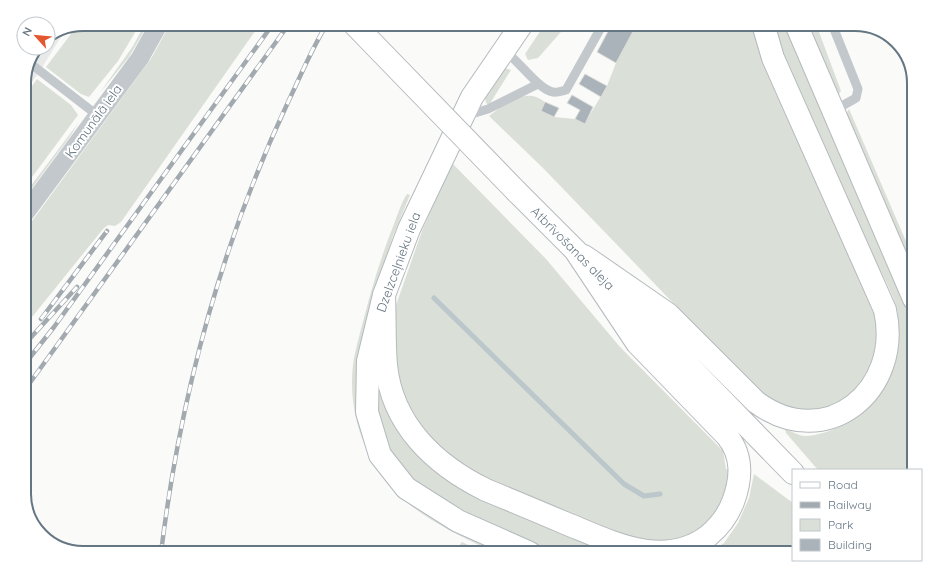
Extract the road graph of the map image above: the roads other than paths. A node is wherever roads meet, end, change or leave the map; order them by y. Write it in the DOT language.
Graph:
graph roads {
  1 [pos="154,31"];
  2 [pos="361,31"];
  3 [pos="517,31"];
  4 [pos="599,31"];
  5 [pos="765,31"];
  6 [pos="799,31"];
  7 [pos="835,31"];
  8 [pos="503,49"];
  9 [pos="34,66"];
  10 [pos="538,84"];
  11 [pos="833,111"];
  12 [pos="98,115"];
  13 [pos="462,117"];
  14 [pos="31,206"];
  15 [pos="575,250"];
  16 [pos="907,283"];
  17 [pos="384,295"];
  18 [pos="792,472"];
  19 [pos="514,546"];
  20 [pos="622,546"];
  21 [pos="691,546"];
  1 -- 12 [label="street, Komunālā iela"];
  2 -- 15 [label="main road, Atbrīvošanas aleja, bridge"];
  3 -- 8 [label="main road, Dzelzceļnieku iela"];
  4 -- 10 [label="lane"];
  5 -- 15 [label="main road"];
  6 -- 11 [label="main road"];
  7 -- 11 [label="lane"];
  8 -- 10 [label="lane"];
  8 -- 13 [label="main road, Dzelzceļnieku iela"];
  9 -- 12 [label="lane"];
  10 -- 13 [label="lane"];
  11 -- 16 [label="main road"];
  12 -- 14 [label="street, Komunālā iela"];
  13 -- 17 [label="main road, Dzelzceļnieku iela"];
  15 -- 18 [label="main road, Atbrīvošanas aleja"];
  15 -- 21 [label="main road"];
  17 -- 19 [label="main road, Dzelzceļnieku iela"];
  17 -- 20 [label="main road"];
}
